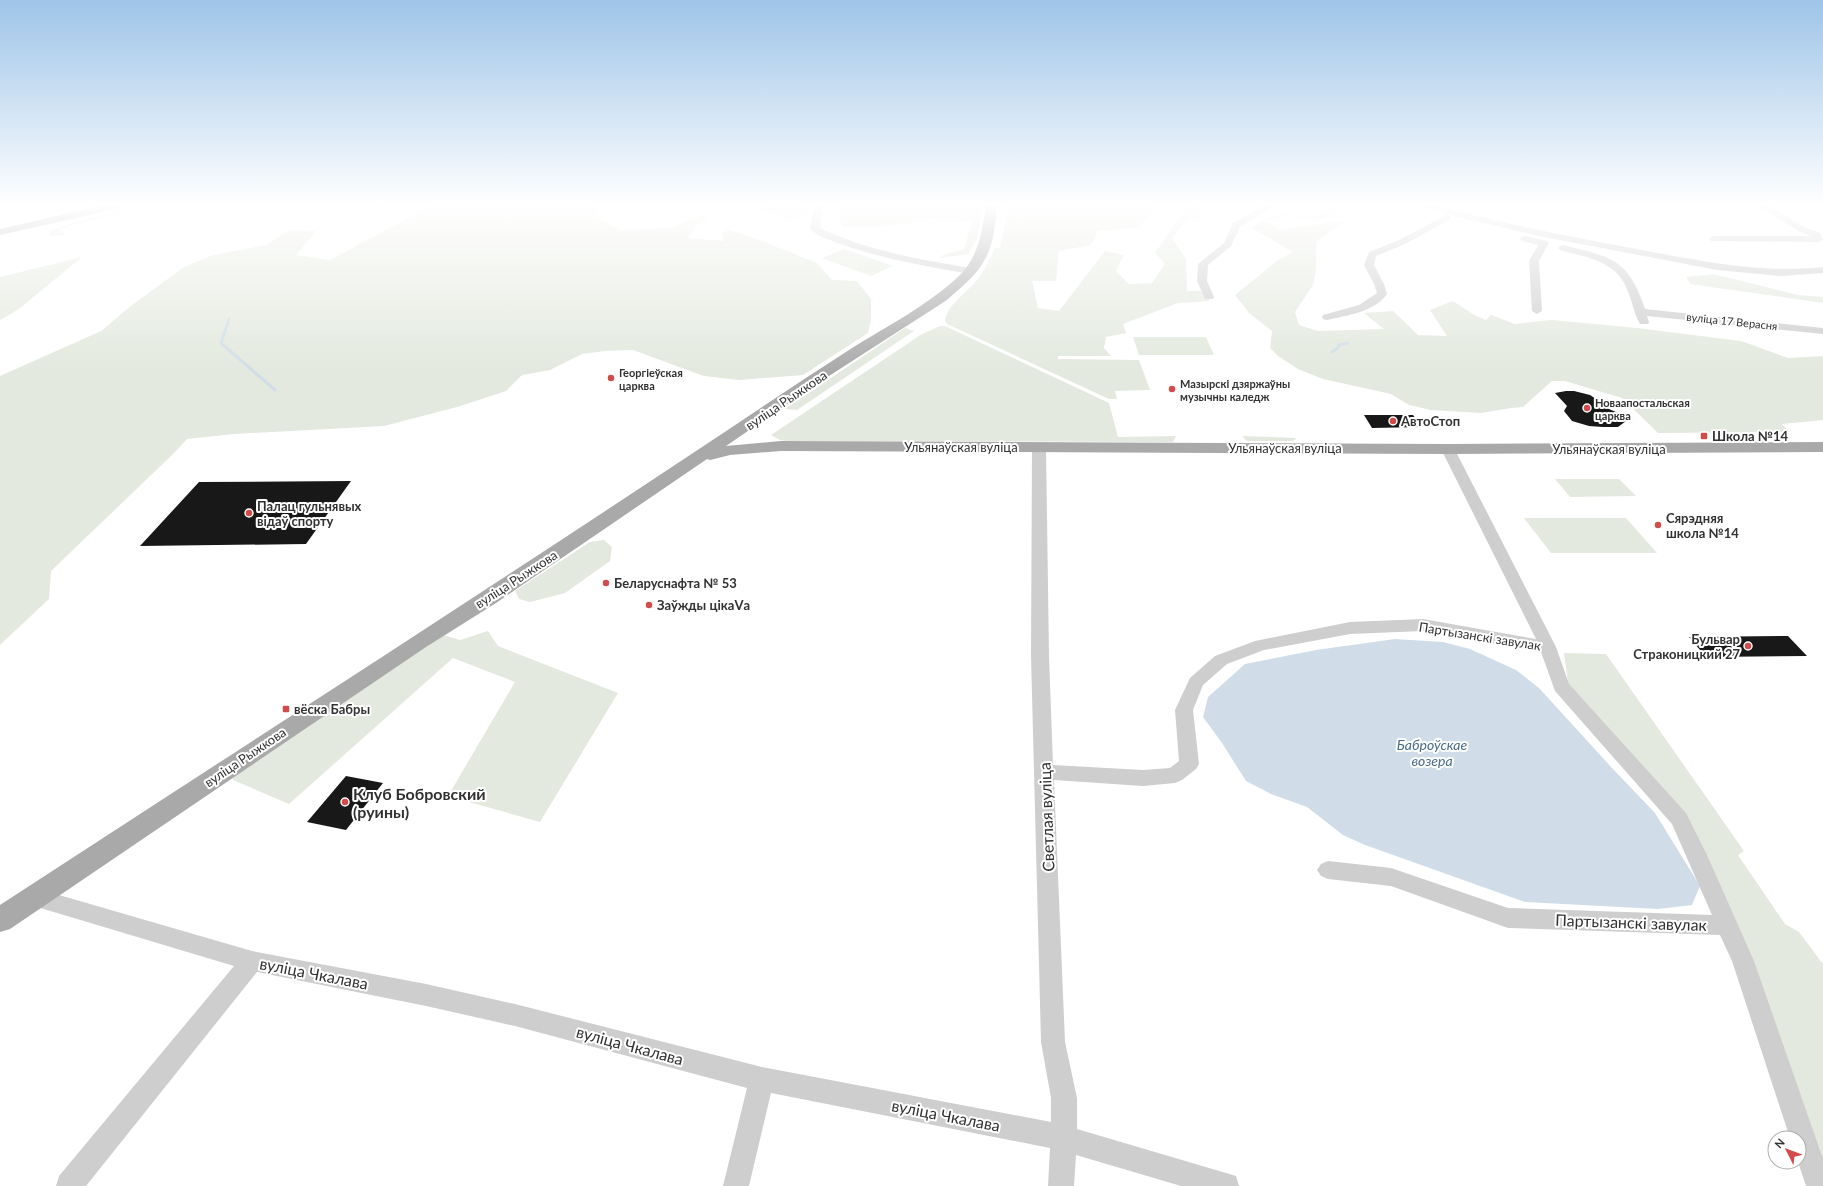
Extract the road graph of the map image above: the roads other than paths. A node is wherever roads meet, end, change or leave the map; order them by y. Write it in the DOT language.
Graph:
graph roads {
  1 [pos="919,261"];
  2 [pos="978,261"];
  3 [pos="1206,261"];
  4 [pos="1370,261"];
  5 [pos="1534,261"];
  6 [pos="1610,261"];
  7 [pos="1691,261"];
  8 [pos="1823,270"];
  9 [pos="970,271"];
  10 [pos="1209,297"];
  11 [pos="1537,311"];
  12 [pos="1641,312"];
  13 [pos="1327,317"];
  14 [pos="1644,323"];
  15 [pos="1823,331"];
  16 [pos="762,415"];
  17 [pos="741,442"];
  18 [pos="781,446"];
  19 [pos="1823,447"];
  20 [pos="1039,448"];
  21 [pos="1448,449"];
  22 [pos="1548,647"];
  23 [pos="1044,772"];
  24 [pos="1328,870"];
  25 [pos="36,897"];
  26 [pos="0,920"];
  27 [pos="1726,925"];
  28 [pos="252,961"];
  29 [pos="762,1080"];
  30 [pos="1064,1138"];
  31 [pos="69,1186"];
  32 [pos="736,1186"];
  33 [pos="1061,1186"];
  34 [pos="1226,1186"];
  35 [pos="1819,1186"];
  1 -- 9 [label="street"];
  2 -- 9 [label="main road, вуліца Рыжкова"];
  3 -- 10 [label="street"];
  4 -- 13 [label="street"];
  5 -- 11 [label="street"];
  6 -- 12 [label="street"];
  7 -- 8 [label="street"];
  9 -- 16 [label="main road, вуліца Рыжкова"];
  12 -- 14 [label="street"];
  12 -- 15 [label="street, вуліца 17 Верасня"];
  16 -- 17 [label="main road, вуліца Рыжкова"];
  16 -- 18 [label="main road"];
  17 -- 18 [label="main road, Ульянаўская вуліца"];
  17 -- 25 [label="main road, вуліца Рыжкова"];
  18 -- 20 [label="main road, Ульянаўская вуліца"];
  19 -- 21 [label="main road, Ульянаўская вуліца"];
  20 -- 21 [label="main road, Ульянаўская вуліца"];
  20 -- 23 [label="street, Светлая вуліца"];
  21 -- 22 [label="street, Партызанскі завулак"];
  22 -- 23 [label="street, Партызанскі завулак"];
  22 -- 27 [label="street"];
  23 -- 30 [label="street, Светлая вуліца"];
  24 -- 27 [label="street, Партызанскі завулак"];
  25 -- 26 [label="main road, вуліца Рыжкова"];
  25 -- 28 [label="street, вуліца Чкалава"];
  27 -- 35 [label="street"];
  28 -- 29 [label="street, вуліца Чкалава"];
  28 -- 31 [label="street"];
  29 -- 30 [label="street, вуліца Чкалава"];
  29 -- 32 [label="street"];
  30 -- 33 [label="street, Светлая вуліца"];
  30 -- 34 [label="street, вуліца Чкалава"];
}
